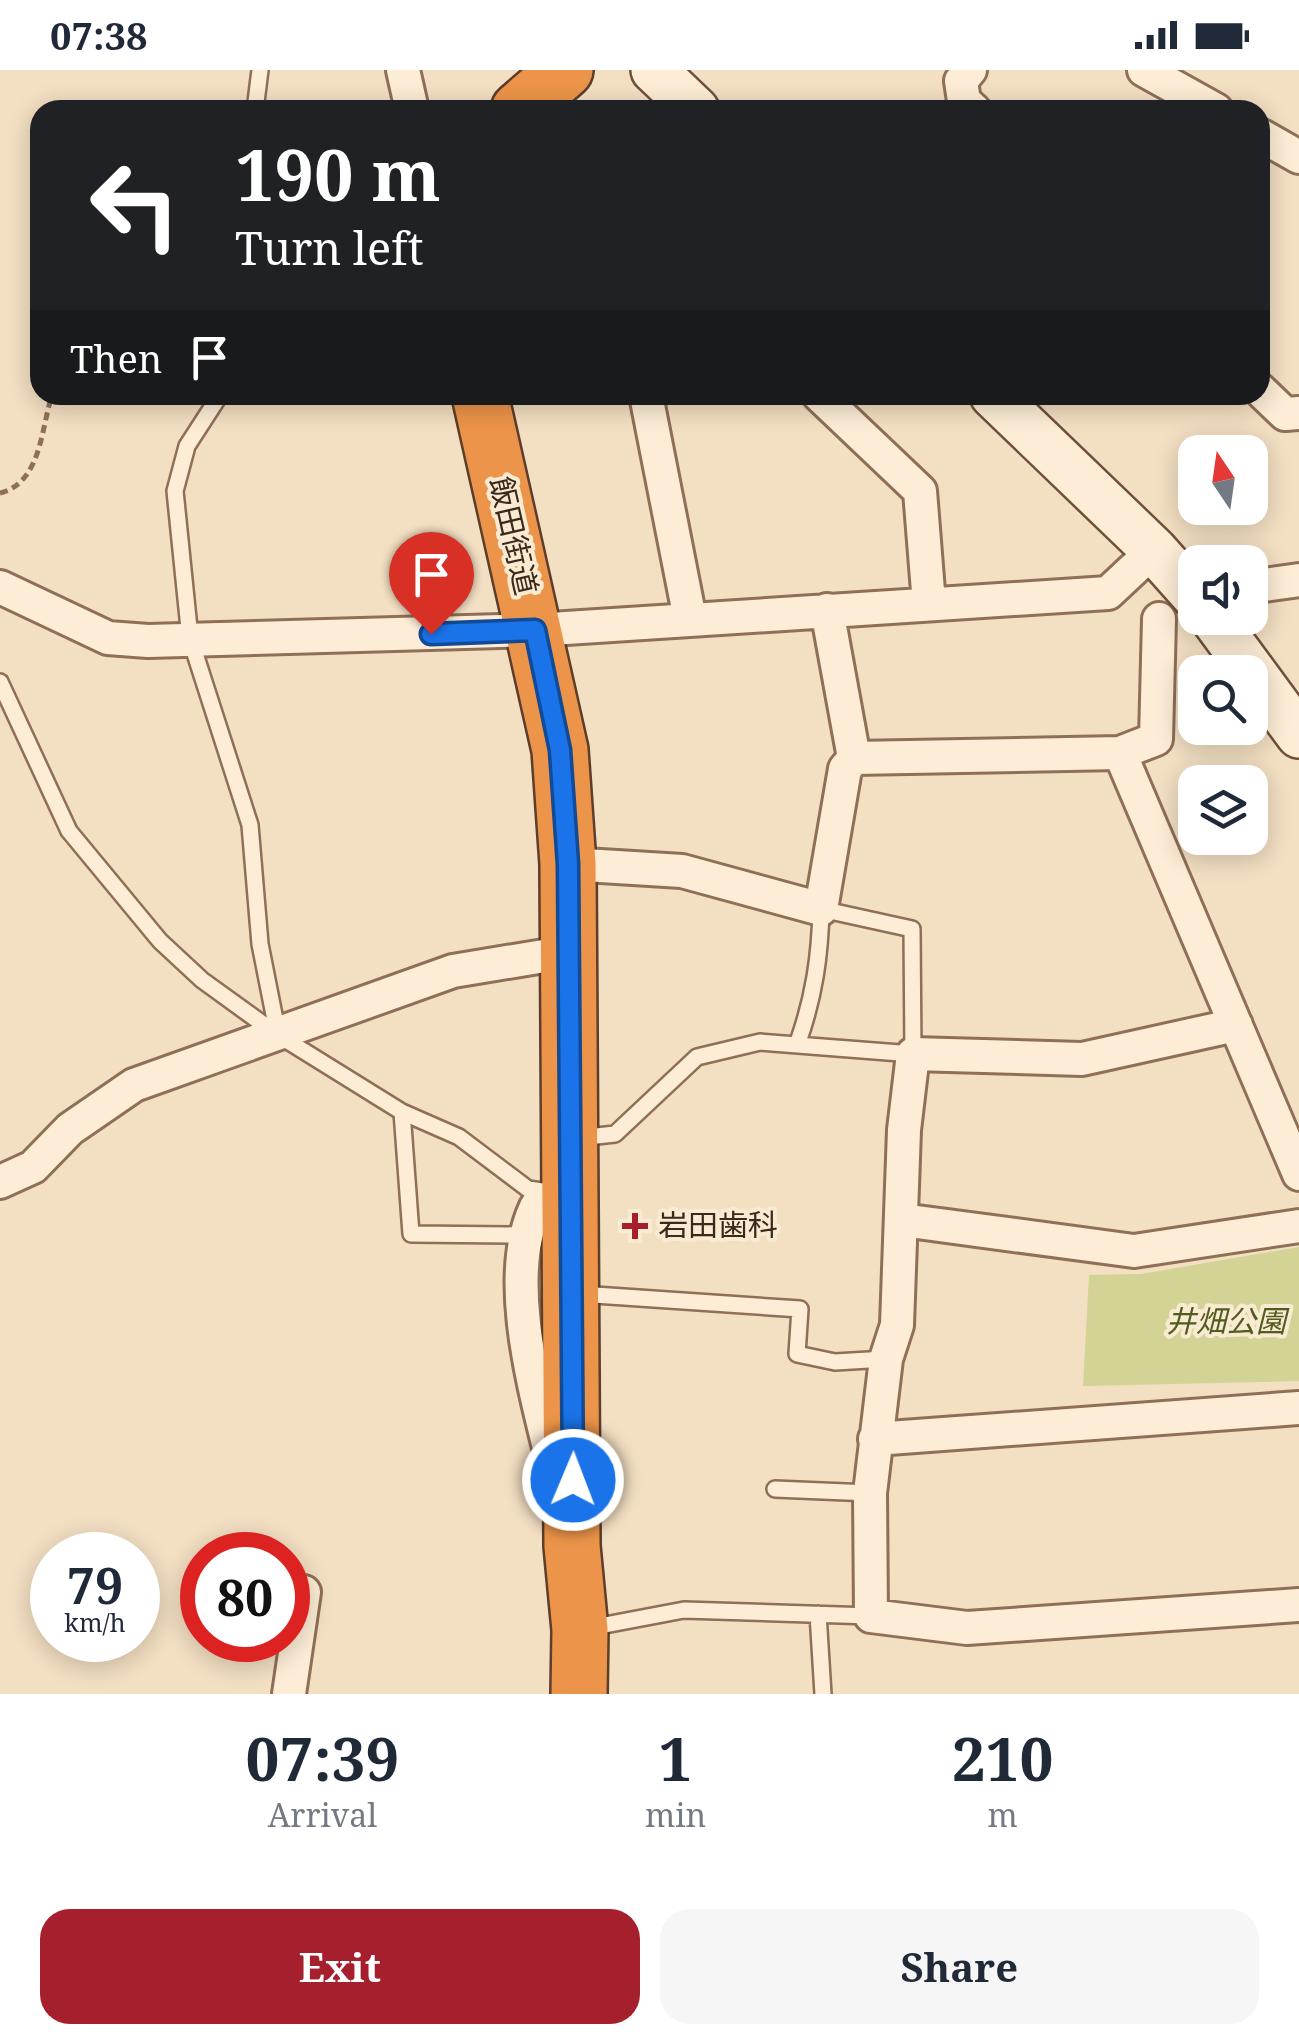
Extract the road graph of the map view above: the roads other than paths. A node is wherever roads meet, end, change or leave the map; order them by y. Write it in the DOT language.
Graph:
graph roads {
  1 [pos="260,70"];
  2 [pos="404,70"];
  3 [pos="565,70"];
  4 [pos="654,70"];
  5 [pos="970,70"];
  6 [pos="1144,70"];
  7 [pos="256,100"];
  8 [pos="410,100"];
  9 [pos="530,100"];
  10 [pos="686,100"];
  11 [pos="964,100"];
  12 [pos="1198,100"];
  13 [pos="1270,141"];
  14 [pos="1299,157"];
  15 [pos="1270,400"];
  16 [pos="214,405"];
  17 [pos="482,405"];
  18 [pos="648,405"];
  19 [pos="830,405"];
  20 [pos="1002,405"];
  21 [pos="1299,413"];
  22 [pos="1154,550"];
  23 [pos="1299,580"];
  24 [pos="1268,584"];
  25 [pos="0,587"];
  26 [pos="929,604"];
  27 [pos="1177,608"];
  28 [pos="826,610"];
  29 [pos="690,619"];
  30 [pos="535,630"];
  31 [pos="1225,635"];
  32 [pos="190,638"];
  33 [pos="0,682"];
  34 [pos="1299,735"];
  35 [pos="1120,753"];
  36 [pos="854,758"];
  37 [pos="568,864"];
  38 [pos="821,908"];
  39 [pos="568,952"];
  40 [pos="1236,1025"];
  41 [pos="278,1034"];
  42 [pos="798,1042"];
  43 [pos="913,1054"];
  44 [pos="402,1112"];
  45 [pos="569,1139"];
  46 [pos="1299,1174"];
  47 [pos="0,1182"];
  48 [pos="572,1194"];
  49 [pos="902,1220"];
  50 [pos="1299,1226"];
  51 [pos="523,1234"];
  52 [pos="571,1294"];
  53 [pos="886,1360"];
  54 [pos="1299,1408"];
  55 [pos="875,1438"];
  56 [pos="776,1489"];
  57 [pos="870,1494"];
  58 [pos="572,1546"];
  59 [pos="1299,1605"];
  60 [pos="818,1614"];
  61 [pos="871,1616"];
  62 [pos="580,1630"];
  63 [pos="293,1662"];
  64 [pos="288,1694"];
  65 [pos="579,1694"];
  66 [pos="824,1694"];
  1 -- 7 [label="lane"];
  2 -- 8 [label="street"];
  3 -- 9 [label="highway"];
  4 -- 10 [label="street"];
  5 -- 11 [label="street"];
  6 -- 12 [label="street"];
  13 -- 14 [label="street"];
  15 -- 21 [label="street"];
  16 -- 32 [label="lane"];
  17 -- 30 [label="highway, 飯田街道"];
  18 -- 29 [label="street"];
  19 -- 26 [label="street"];
  20 -- 22 [label="street"];
  22 -- 26 [label="street"];
  22 -- 27 [label="street"];
  23 -- 24 [label="street"];
  25 -- 32 [label="street"];
  26 -- 28 [label="street"];
  27 -- 35 [label="street"];
  28 -- 29 [label="street"];
  28 -- 36 [label="street"];
  29 -- 30 [label="street"];
  30 -- 32 [label="street"];
  30 -- 37 [label="highway, 飯田街道"];
  31 -- 34 [label="street"];
  32 -- 41 [label="lane"];
  33 -- 41 [label="lane"];
  35 -- 36 [label="street"];
  35 -- 40 [label="street"];
  36 -- 38 [label="street"];
  37 -- 38 [label="street"];
  37 -- 39 [label="highway, 飯田街道"];
  38 -- 42 [label="lane"];
  38 -- 43 [label="lane"];
  39 -- 41 [label="street"];
  39 -- 45 [label="highway, 飯田街道"];
  40 -- 43 [label="street"];
  40 -- 46 [label="street"];
  41 -- 44 [label="lane"];
  41 -- 47 [label="street"];
  42 -- 43 [label="lane"];
  42 -- 45 [label="lane"];
  43 -- 49 [label="street"];
  44 -- 48 [label="lane"];
  44 -- 51 [label="lane"];
  45 -- 48 [label="highway, 飯田街道"];
  48 -- 51 [label="street"];
  48 -- 52 [label="highway, 飯田街道"];
  49 -- 50 [label="street"];
  49 -- 53 [label="street"];
  51 -- 58 [label="street"];
  52 -- 53 [label="lane"];
  52 -- 58 [label="highway, 飯田街道"];
  53 -- 55 [label="street"];
  54 -- 55 [label="street"];
  55 -- 57 [label="street"];
  56 -- 57 [label="lane"];
  57 -- 61 [label="street"];
  58 -- 62 [label="highway, 飯田街道"];
  59 -- 61 [label="street"];
  60 -- 61 [label="lane"];
  60 -- 62 [label="lane"];
  60 -- 66 [label="lane"];
  62 -- 65 [label="highway, 飯田街道"];
  63 -- 64 [label="street"];
}
